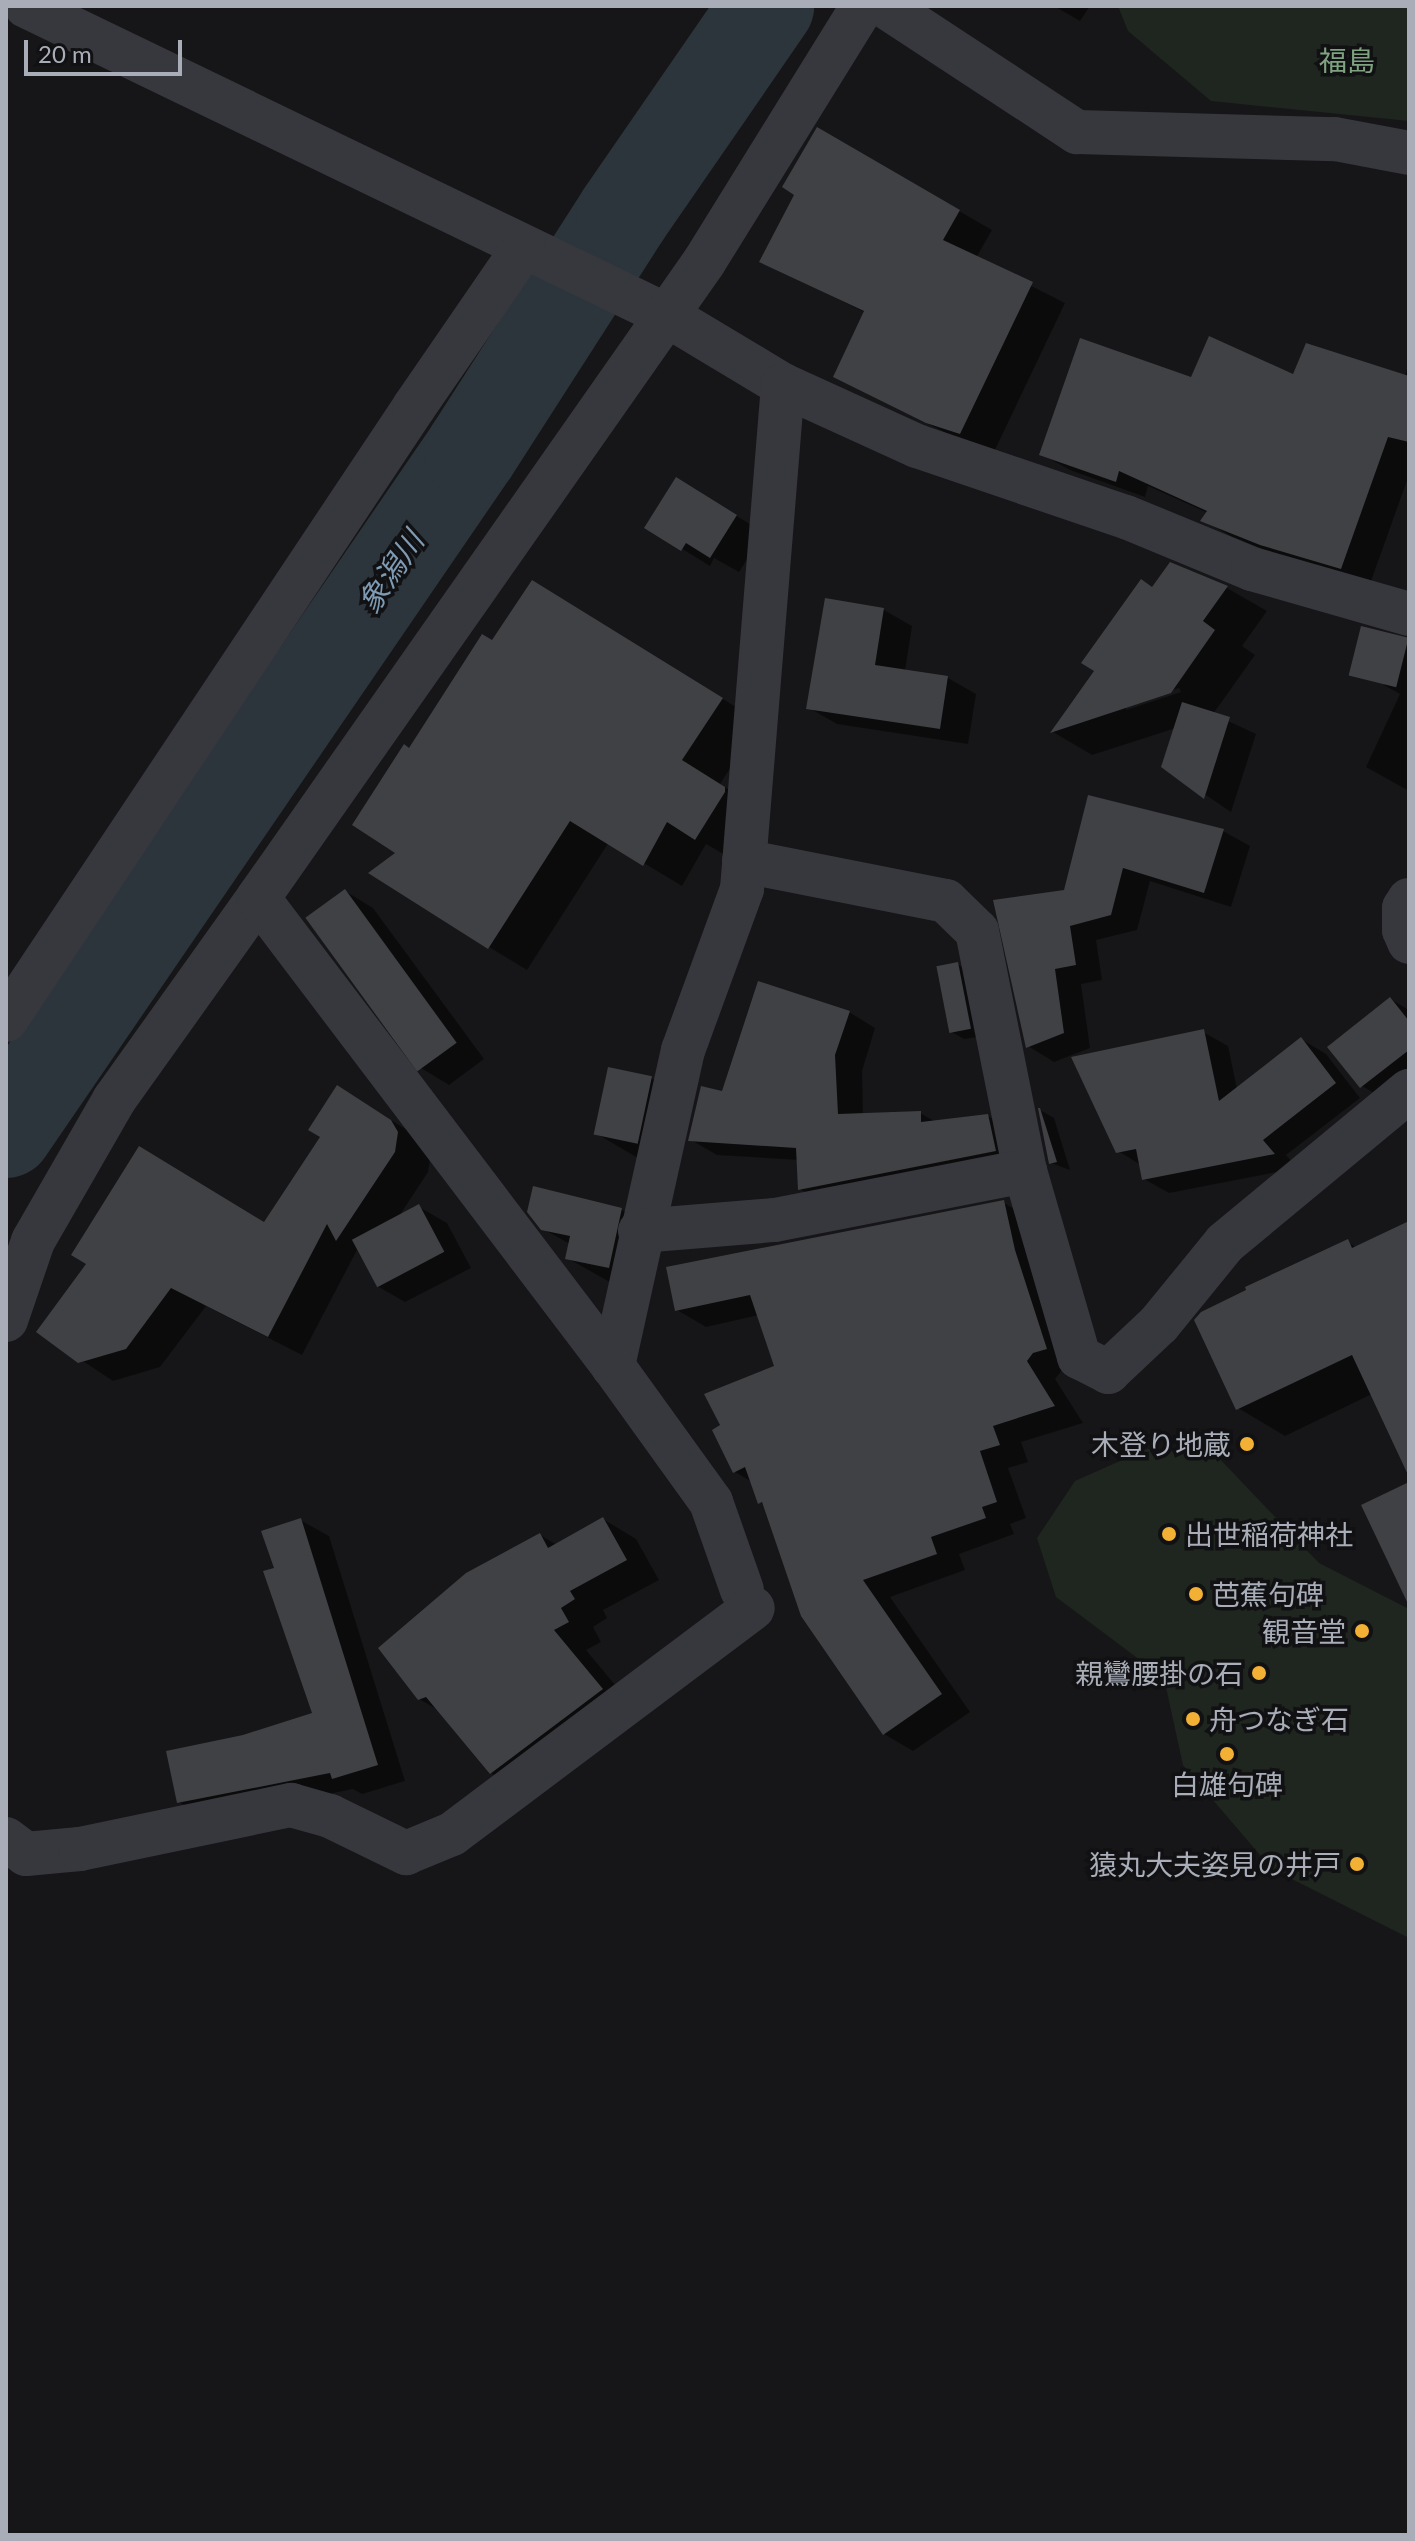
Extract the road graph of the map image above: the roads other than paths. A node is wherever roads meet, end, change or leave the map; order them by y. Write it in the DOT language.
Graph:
graph roads {
  1 [pos="26,6"];
  2 [pos="863,6"];
  3 [pos="885,6"];
  4 [pos="1409,153"];
  5 [pos="524,247"];
  6 [pos="666,315"];
  7 [pos="783,385"];
  8 [pos="1409,614"];
  9 [pos="744,861"];
  10 [pos="258,898"];
  11 [pos="1409,900"];
  12 [pos="1409,942"];
  13 [pos="6,1020"];
  14 [pos="1409,1091"];
  15 [pos="1025,1171"];
  16 [pos="640,1231"];
  17 [pos="6,1320"];
  18 [pos="613,1366"];
  19 [pos="6,1839"];
  1 -- 5 [label="street"];
  2 -- 6 [label="street"];
  3 -- 4 [label="street"];
  5 -- 6 [label="street"];
  5 -- 13 [label="street"];
  6 -- 7 [label="street"];
  6 -- 10 [label="street"];
  7 -- 8 [label="street"];
  7 -- 9 [label="street"];
  9 -- 15 [label="street"];
  9 -- 16 [label="street"];
  10 -- 17 [label="street"];
  10 -- 18 [label="street"];
  11 -- 12 [label="street"];
  14 -- 15 [label="street"];
  15 -- 16 [label="street"];
  16 -- 18 [label="street"];
  18 -- 19 [label="street"];
}
